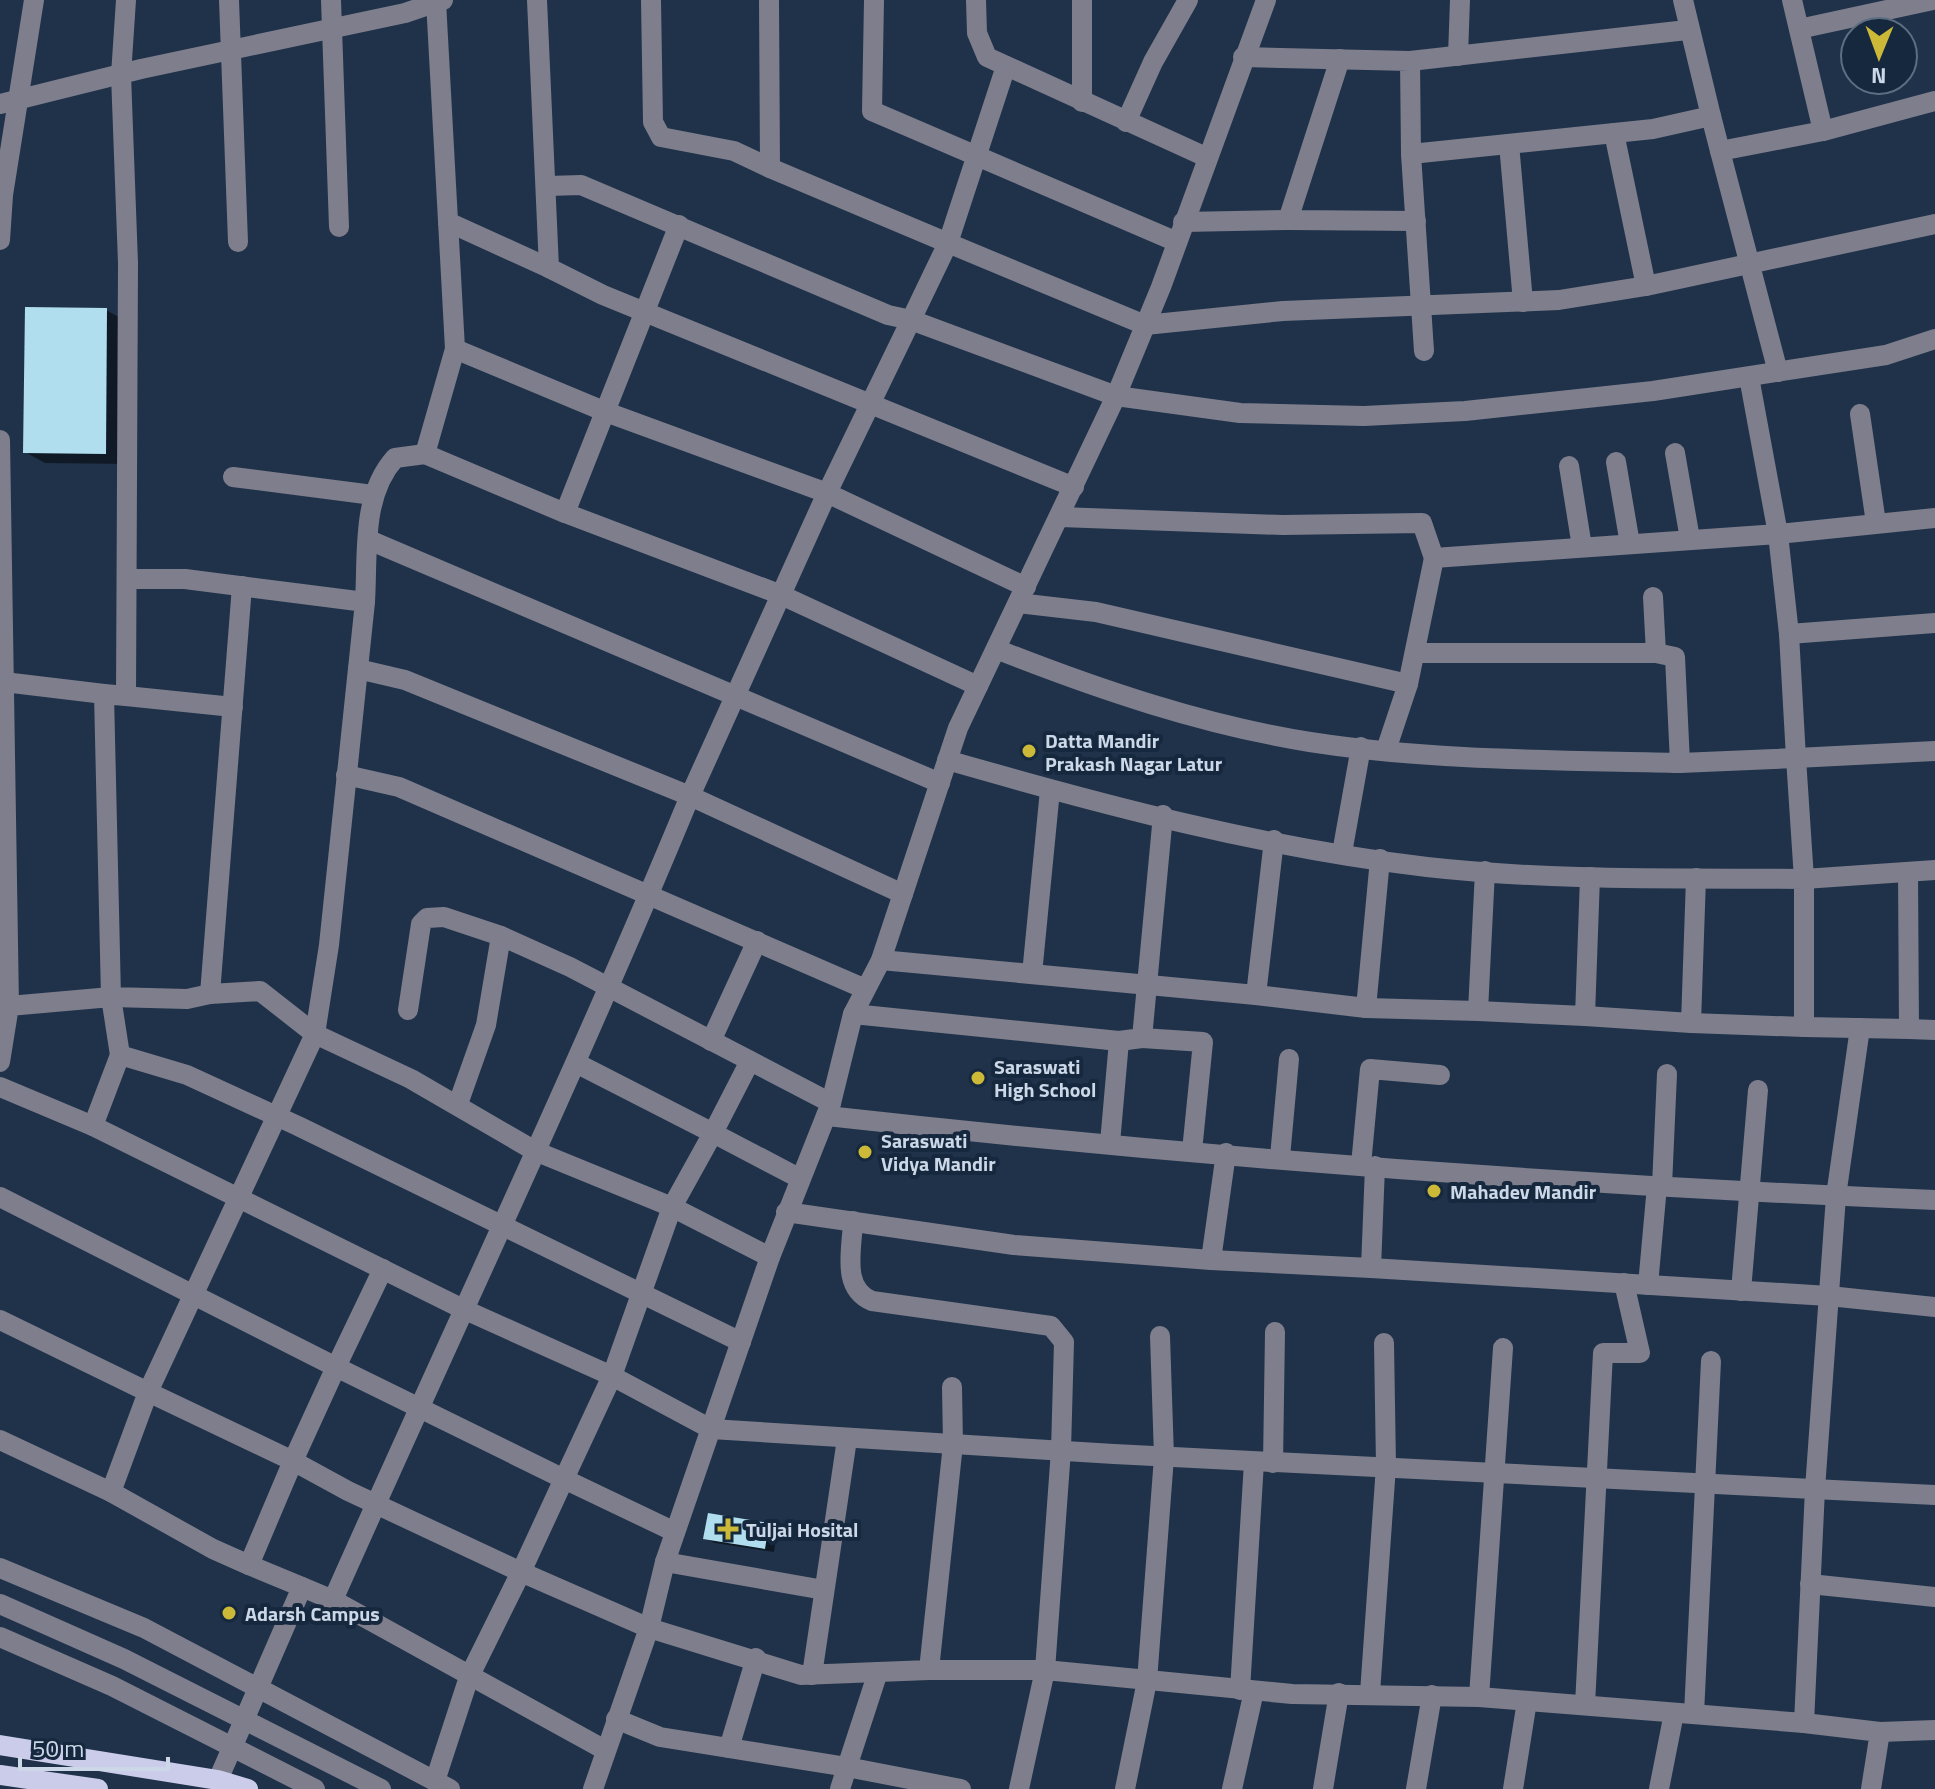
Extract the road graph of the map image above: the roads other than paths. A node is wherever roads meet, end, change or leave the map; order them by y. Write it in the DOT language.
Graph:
graph roads {
  1 [pos="34,0"];
  2 [pos="126,0"];
  3 [pos="229,0"];
  4 [pos="331,0"];
  5 [pos="537,0"];
  6 [pos="651,0"];
  7 [pos="769,0"];
  8 [pos="874,0"];
  9 [pos="976,0"];
  10 [pos="1082,0"];
  11 [pos="1188,0"];
  12 [pos="1266,0"];
  13 [pos="1460,0"];
  14 [pos="1683,0"];
  15 [pos="1792,0"];
  16 [pos="1933,0"];
  17 [pos="440,1"];
  18 [pos="1799,29"];
  19 [pos="332,30"];
  20 [pos="1687,30"];
  21 [pos="232,51"];
  22 [pos="1458,56"];
  23 [pos="1243,57"];
  24 [pos="1340,59"];
  25 [pos="1410,61"];
  26 [pos="1006,66"];
  27 [pos="121,75"];
  28 [pos="20,97"];
  29 [pos="1935,101"];
  30 [pos="1082,102"];
  31 [pos="0,104"];
  32 [pos="1711,116"];
  33 [pos="1126,122"];
  34 [pos="1823,131"];
  35 [pos="1614,133"];
  36 [pos="1509,144"];
  37 [pos="1720,151"];
  38 [pos="978,154"];
  39 [pos="1411,154"];
  40 [pos="1206,157"];
  41 [pos="770,168"];
  42 [pos="548,186"];
  43 [pos="1,195"];
  44 [pos="1288,220"];
  45 [pos="1416,221"];
  46 [pos="448,222"];
  47 [pos="1935,224"];
  48 [pos="679,225"];
  49 [pos="339,227"];
  50 [pos="1180,232"];
  51 [pos="0,240"];
  52 [pos="238,242"];
  53 [pos="948,243"];
  54 [pos="1750,264"];
  55 [pos="549,268"];
  56 [pos="1646,286"];
  57 [pos="1523,302"];
  58 [pos="1421,307"];
  59 [pos="647,313"];
  60 [pos="911,320"];
  61 [pos="1145,325"];
  62 [pos="1935,339"];
  63 [pos="455,349"];
  64 [pos="1424,351"];
  65 [pos="1778,372"];
  66 [pos="1749,377"];
  67 [pos="1116,396"];
  68 [pos="872,405"];
  69 [pos="606,412"];
  70 [pos="1860,414"];
  71 [pos="0,440"];
  72 [pos="1675,453"];
  73 [pos="425,454"];
  74 [pos="1616,462"];
  75 [pos="1569,466"];
  76 [pos="233,477"];
  77 [pos="1074,487"];
  78 [pos="827,493"];
  79 [pos="373,495"];
  80 [pos="565,513"];
  81 [pos="1060,517"];
  82 [pos="1935,518"];
  83 [pos="1876,523"];
  84 [pos="1778,534"];
  85 [pos="1690,539"];
  86 [pos="369,540"];
  87 [pos="1630,544"];
  88 [pos="1582,547"];
  89 [pos="1434,558"];
  90 [pos="128,579"];
  91 [pos="242,586"];
  92 [pos="779,594"];
  93 [pos="1022,595"];
  94 [pos="1653,597"];
  95 [pos="365,602"];
  96 [pos="1935,623"];
  97 [pos="1789,634"];
  98 [pos="996,649"];
  99 [pos="1415,653"];
  100 [pos="1656,653"];
  101 [pos="358,669"];
  102 [pos="4,682"];
  103 [pos="1408,684"];
  104 [pos="978,686"];
  105 [pos="104,694"];
  106 [pos="733,695"];
  107 [pos="126,696"];
  108 [pos="233,707"];
  109 [pos="1361,747"];
  110 [pos="1386,750"];
  111 [pos="1935,751"];
  112 [pos="1796,758"];
  113 [pos="947,760"];
  114 [pos="1680,763"];
  115 [pos="346,775"];
  116 [pos="940,783"];
  117 [pos="1050,790"];
  118 [pos="690,796"];
  119 [pos="1163,815"];
  120 [pos="1274,840"];
  121 [pos="1342,853"];
  122 [pos="1380,859"];
  123 [pos="1935,870"];
  124 [pos="1485,871"];
  125 [pos="1908,872"];
  126 [pos="1590,877"];
  127 [pos="1696,878"];
  128 [pos="1804,879"];
  129 [pos="903,894"];
  130 [pos="649,896"];
  131 [pos="501,936"];
  132 [pos="757,941"];
  133 [pos="881,960"];
  134 [pos="1032,974"];
  135 [pos="1146,982"];
  136 [pos="609,988"];
  137 [pos="863,988"];
  138 [pos="210,994"];
  139 [pos="1256,995"];
  140 [pos="111,997"];
  141 [pos="5,1007"];
  142 [pos="1366,1008"];
  143 [pos="408,1010"];
  144 [pos="1478,1011"];
  145 [pos="853,1014"];
  146 [pos="1585,1016"];
  147 [pos="1691,1023"];
  148 [pos="1804,1027"];
  149 [pos="1860,1028"];
  150 [pos="1909,1029"];
  151 [pos="1935,1030"];
  152 [pos="315,1034"];
  153 [pos="1142,1038"];
  154 [pos="711,1041"];
  155 [pos="1119,1041"];
  156 [pos="120,1055"];
  157 [pos="1289,1059"];
  158 [pos="750,1061"];
  159 [pos="0,1062"];
  160 [pos="578,1064"];
  161 [pos="1667,1074"];
  162 [pos="1440,1075"];
  163 [pos="0,1087"];
  164 [pos="1758,1090"];
  165 [pos="458,1104"];
  166 [pos="829,1109"];
  167 [pos="277,1116"];
  168 [pos="93,1126"];
  169 [pos="713,1133"];
  170 [pos="1110,1143"];
  171 [pos="535,1151"];
  172 [pos="1192,1151"];
  173 [pos="1226,1153"];
  174 [pos="1280,1157"];
  175 [pos="1368,1165"];
  176 [pos="799,1178"];
  177 [pos="1660,1186"];
  178 [pos="1750,1191"];
  179 [pos="1836,1196"];
  180 [pos="0,1197"];
  181 [pos="239,1198"];
  182 [pos="1935,1200"];
  183 [pos="672,1207"];
  184 [pos="786,1212"];
  185 [pos="853,1221"];
  186 [pos="501,1225"];
  187 [pos="770,1257"];
  188 [pos="1211,1260"];
  189 [pos="1371,1268"];
  190 [pos="383,1269"];
  191 [pos="1624,1283"];
  192 [pos="1648,1285"];
  193 [pos="1741,1291"];
  194 [pos="641,1293"];
  195 [pos="1829,1296"];
  196 [pos="193,1297"];
  197 [pos="1935,1307"];
  198 [pos="463,1309"];
  199 [pos="0,1320"];
  200 [pos="1275,1332"];
  201 [pos="1160,1336"];
  202 [pos="741,1342"];
  203 [pos="1384,1343"];
  204 [pos="1503,1348"];
  205 [pos="1711,1361"];
  206 [pos="336,1367"];
  207 [pos="612,1376"];
  208 [pos="952,1387"];
  209 [pos="148,1392"];
  210 [pos="418,1408"];
  211 [pos="711,1429"];
  212 [pos="847,1439"];
  213 [pos="0,1440"];
  214 [pos="953,1444"];
  215 [pos="1061,1450"];
  216 [pos="1164,1457"];
  217 [pos="293,1461"];
  218 [pos="1264,1462"];
  219 [pos="1386,1466"];
  220 [pos="1492,1471"];
  221 [pos="1596,1478"];
  222 [pos="564,1479"];
  223 [pos="1704,1485"];
  224 [pos="1815,1489"];
  225 [pos="111,1492"];
  226 [pos="1935,1495"];
  227 [pos="376,1504"];
  228 [pos="675,1532"];
  229 [pos="665,1562"];
  230 [pos="249,1565"];
  231 [pos="0,1568"];
  232 [pos="521,1572"];
  233 [pos="1810,1584"];
  234 [pos="302,1587"];
  235 [pos="824,1590"];
  236 [pos="1935,1597"];
  237 [pos="333,1600"];
  238 [pos="0,1604"];
  239 [pos="649,1628"];
  240 [pos="0,1637"];
  241 [pos="756,1658"];
  242 [pos="929,1670"];
  243 [pos="1045,1670"];
  244 [pos="878,1672"];
  245 [pos="812,1675"];
  246 [pos="469,1677"];
  247 [pos="1147,1681"];
  248 [pos="259,1687"];
  249 [pos="1247,1690"];
  250 [pos="1339,1693"];
  251 [pos="1370,1693"];
  252 [pos="1432,1695"];
  253 [pos="1479,1697"];
  254 [pos="1527,1701"];
  255 [pos="1585,1705"];
  256 [pos="1684,1713"];
  257 [pos="616,1719"];
  258 [pos="244,1720"];
  259 [pos="1804,1723"];
  260 [pos="1935,1730"];
  261 [pos="1880,1732"];
  262 [pos="0,1745"];
  263 [pos="231,1747"];
  264 [pos="729,1748"];
  265 [pos="605,1750"];
  266 [pos="847,1767"];
  267 [pos="0,1775"];
  268 [pos="218,1780"];
  269 [pos="442,1785"];
  270 [pos="598,1787"];
  271 [pos="98,1789"];
  272 [pos="248,1789"];
  273 [pos="315,1789"];
  274 [pos="381,1789"];
  275 [pos="840,1789"];
  276 [pos="877,1789"];
  277 [pos="961,1789"];
  278 [pos="1019,1789"];
  279 [pos="1125,1789"];
  280 [pos="1232,1789"];
  281 [pos="1323,1789"];
  282 [pos="1416,1789"];
  283 [pos="1513,1789"];
  284 [pos="1659,1789"];
  285 [pos="1871,1789"];
  1 -- 28 [label="street"];
  2 -- 27 [label="street"];
  3 -- 21 [label="street"];
  4 -- 19 [label="street"];
  5 -- 42 [label="street"];
  6 -- 41 [label="street"];
  7 -- 41 [label="street"];
  8 -- 38 [label="street"];
  9 -- 26 [label="street"];
  10 -- 30 [label="street"];
  11 -- 33 [label="street"];
  12 -- 23 [label="street"];
  13 -- 22 [label="street"];
  14 -- 20 [label="street"];
  15 -- 18 [label="street"];
  16 -- 18 [label="street"];
  17 -- 19 [label="street"];
  17 -- 46 [label="street"];
  18 -- 34 [label="street"];
  19 -- 21 [label="street"];
  19 -- 49 [label="street"];
  20 -- 22 [label="street"];
  20 -- 32 [label="street"];
  21 -- 27 [label="street"];
  21 -- 52 [label="street"];
  22 -- 25 [label="street"];
  23 -- 24 [label="street"];
  23 -- 40 [label="street"];
  24 -- 25 [label="street"];
  24 -- 44 [label="street"];
  25 -- 39 [label="street"];
  26 -- 30 [label="street"];
  26 -- 38 [label="street"];
  27 -- 28 [label="street"];
  27 -- 90 [label="street"];
  28 -- 31 [label="street"];
  28 -- 43 [label="street"];
  29 -- 34 [label="street"];
  30 -- 33 [label="street"];
  32 -- 35 [label="street"];
  32 -- 37 [label="street"];
  33 -- 40 [label="street"];
  34 -- 37 [label="street"];
  35 -- 36 [label="street"];
  35 -- 56 [label="street"];
  36 -- 39 [label="street"];
  36 -- 57 [label="street"];
  37 -- 54 [label="street"];
  38 -- 50 [label="street"];
  38 -- 53 [label="street"];
  39 -- 45 [label="street"];
  40 -- 50 [label="street"];
  41 -- 53 [label="street"];
  42 -- 48 [label="street"];
  42 -- 55 [label="street"];
  43 -- 51 [label="street"];
  44 -- 45 [label="street"];
  44 -- 50 [label="street"];
  45 -- 58 [label="street"];
  46 -- 55 [label="street"];
  46 -- 63 [label="street"];
  47 -- 54 [label="street"];
  48 -- 59 [label="street"];
  48 -- 60 [label="street"];
  50 -- 61 [label="street"];
  53 -- 60 [label="street"];
  53 -- 61 [label="street"];
  54 -- 56 [label="street"];
  54 -- 65 [label="street"];
  55 -- 59 [label="street"];
  56 -- 57 [label="street"];
  57 -- 58 [label="street"];
  58 -- 61 [label="street"];
  58 -- 64 [label="street"];
  59 -- 68 [label="street"];
  59 -- 69 [label="street"];
  60 -- 67 [label="street"];
  60 -- 68 [label="street"];
  61 -- 67 [label="street"];
  62 -- 65 [label="street"];
  63 -- 69 [label="street"];
  63 -- 73 [label="street"];
  65 -- 66 [label="street"];
  66 -- 67 [label="street"];
  66 -- 84 [label="street"];
  67 -- 77 [label="street"];
  68 -- 77 [label="street"];
  68 -- 78 [label="street"];
  69 -- 78 [label="street"];
  69 -- 80 [label="street"];
  70 -- 83 [label="street"];
  71 -- 102 [label="street"];
  72 -- 85 [label="street"];
  73 -- 79 [label="street"];
  73 -- 80 [label="street"];
  74 -- 87 [label="street"];
  75 -- 88 [label="street"];
  76 -- 79 [label="street"];
  77 -- 81 [label="street"];
  78 -- 92 [label="street"];
  78 -- 93 [label="street"];
  79 -- 86 [label="street"];
  80 -- 92 [label="street"];
  81 -- 89 [label="street"];
  81 -- 93 [label="street"];
  82 -- 83 [label="street"];
  83 -- 84 [label="street"];
  84 -- 85 [label="street"];
  84 -- 97 [label="street"];
  85 -- 87 [label="street"];
  86 -- 95 [label="street"];
  86 -- 106 [label="street"];
  87 -- 88 [label="street"];
  88 -- 89 [label="street"];
  89 -- 99 [label="street"];
  90 -- 91 [label="street"];
  90 -- 107 [label="street"];
  91 -- 95 [label="street"];
  91 -- 108 [label="street"];
  92 -- 104 [label="street"];
  92 -- 106 [label="street"];
  93 -- 98 [label="street"];
  93 -- 103 [label="street"];
  94 -- 100 [label="street"];
  95 -- 101 [label="street"];
  96 -- 97 [label="street"];
  97 -- 112 [label="street"];
  98 -- 104 [label="street"];
  98 -- 109 [label="street"];
  99 -- 100 [label="street"];
  99 -- 103 [label="street"];
  100 -- 114 [label="street"];
  101 -- 115 [label="street"];
  101 -- 118 [label="street"];
  102 -- 105 [label="street"];
  102 -- 141 [label="street"];
  103 -- 110 [label="street"];
  104 -- 113 [label="street"];
  105 -- 107 [label="street"];
  105 -- 140 [label="street"];
  106 -- 116 [label="street"];
  106 -- 118 [label="street"];
  107 -- 108 [label="street"];
  108 -- 138 [label="street"];
  109 -- 110 [label="street"];
  109 -- 121 [label="street"];
  110 -- 114 [label="street"];
  111 -- 112 [label="street"];
  112 -- 114 [label="street"];
  112 -- 128 [label="street"];
  113 -- 116 [label="street"];
  113 -- 117 [label="street"];
  115 -- 130 [label="street"];
  115 -- 152 [label="street"];
  116 -- 129 [label="street"];
  117 -- 119 [label="street"];
  117 -- 134 [label="street"];
  118 -- 129 [label="street"];
  118 -- 130 [label="street"];
  119 -- 120 [label="street"];
  119 -- 135 [label="street"];
  120 -- 121 [label="street"];
  120 -- 139 [label="street"];
  121 -- 122 [label="street"];
  122 -- 124 [label="street"];
  122 -- 142 [label="street"];
  123 -- 125 [label="street"];
  124 -- 126 [label="street"];
  124 -- 144 [label="street"];
  125 -- 128 [label="street"];
  125 -- 150 [label="street"];
  126 -- 127 [label="street"];
  126 -- 146 [label="street"];
  127 -- 128 [label="street"];
  127 -- 147 [label="street"];
  128 -- 148 [label="street"];
  129 -- 133 [label="street"];
  130 -- 132 [label="street"];
  130 -- 136 [label="street"];
  131 -- 136 [label="street"];
  131 -- 143 [label="street"];
  131 -- 165 [label="street"];
  132 -- 137 [label="street"];
  132 -- 154 [label="street"];
  133 -- 134 [label="street"];
  133 -- 137 [label="street"];
  134 -- 135 [label="street"];
  135 -- 139 [label="street"];
  135 -- 153 [label="street"];
  136 -- 154 [label="street"];
  136 -- 160 [label="street"];
  137 -- 145 [label="street"];
  138 -- 140 [label="street"];
  138 -- 152 [label="street"];
  139 -- 142 [label="street"];
  140 -- 141 [label="street"];
  140 -- 156 [label="street"];
  141 -- 159 [label="street"];
  142 -- 144 [label="street"];
  144 -- 146 [label="street"];
  145 -- 155 [label="street"];
  145 -- 166 [label="street"];
  146 -- 147 [label="street"];
  147 -- 148 [label="street"];
  148 -- 149 [label="street"];
  149 -- 150 [label="street"];
  149 -- 179 [label="street"];
  150 -- 151 [label="street"];
  152 -- 165 [label="street"];
  152 -- 167 [label="street"];
  153 -- 155 [label="street"];
  153 -- 172 [label="street"];
  154 -- 158 [label="street"];
  155 -- 170 [label="street"];
  156 -- 167 [label="street"];
  156 -- 168 [label="street"];
  157 -- 174 [label="street"];
  158 -- 166 [label="street"];
  158 -- 169 [label="street"];
  160 -- 169 [label="street"];
  160 -- 171 [label="street"];
  161 -- 177 [label="street"];
  162 -- 175 [label="street"];
  163 -- 168 [label="street"];
  164 -- 178 [label="street"];
  165 -- 171 [label="street"];
  166 -- 170 [label="street"];
  166 -- 176 [label="street"];
  167 -- 181 [label="street"];
  167 -- 186 [label="street"];
  168 -- 181 [label="street"];
  169 -- 176 [label="street"];
  169 -- 183 [label="street"];
  170 -- 172 [label="street"];
  171 -- 183 [label="street"];
  171 -- 186 [label="street"];
  172 -- 173 [label="street"];
  173 -- 174 [label="street"];
  173 -- 188 [label="street"];
  174 -- 175 [label="street"];
  175 -- 177 [label="street"];
  175 -- 189 [label="street"];
  176 -- 184 [label="street"];
  177 -- 178 [label="street"];
  177 -- 192 [label="street"];
  178 -- 179 [label="street"];
  178 -- 193 [label="street"];
  179 -- 182 [label="street"];
  179 -- 195 [label="street"];
  180 -- 196 [label="street"];
  181 -- 190 [label="street"];
  181 -- 196 [label="street"];
  183 -- 187 [label="street"];
  183 -- 194 [label="street"];
  184 -- 185 [label="street"];
  184 -- 187 [label="street"];
  185 -- 188 [label="street"];
  185 -- 215 [label="street"];
  186 -- 194 [label="street"];
  186 -- 198 [label="street"];
  187 -- 202 [label="street"];
  188 -- 189 [label="street"];
  189 -- 191 [label="street"];
  190 -- 198 [label="street"];
  190 -- 206 [label="street"];
  191 -- 192 [label="street"];
  191 -- 221 [label="street"];
  192 -- 193 [label="street"];
  193 -- 195 [label="street"];
  194 -- 202 [label="street"];
  194 -- 207 [label="street"];
  195 -- 197 [label="street"];
  195 -- 224 [label="street"];
  196 -- 206 [label="street"];
  196 -- 209 [label="street"];
  198 -- 207 [label="street"];
  198 -- 210 [label="street"];
  199 -- 209 [label="street"];
  200 -- 218 [label="street"];
  201 -- 216 [label="street"];
  202 -- 211 [label="street"];
  203 -- 219 [label="street"];
  204 -- 220 [label="street"];
  205 -- 223 [label="street"];
  206 -- 210 [label="street"];
  206 -- 217 [label="street"];
  207 -- 211 [label="street"];
  207 -- 222 [label="street"];
  208 -- 214 [label="street"];
  209 -- 217 [label="street"];
  209 -- 225 [label="street"];
  210 -- 222 [label="street"];
  210 -- 227 [label="street"];
  211 -- 212 [label="street"];
  211 -- 228 [label="street"];
  212 -- 214 [label="street"];
  212 -- 235 [label="street"];
  213 -- 225 [label="street"];
  214 -- 215 [label="street"];
  214 -- 242 [label="street"];
  215 -- 216 [label="street"];
  215 -- 243 [label="street"];
  216 -- 218 [label="street"];
  216 -- 247 [label="street"];
  217 -- 227 [label="street"];
  217 -- 230 [label="street"];
  218 -- 219 [label="street"];
  218 -- 249 [label="street"];
  219 -- 220 [label="street"];
  219 -- 251 [label="street"];
  220 -- 221 [label="street"];
  220 -- 253 [label="street"];
  221 -- 223 [label="street"];
  221 -- 255 [label="street"];
  222 -- 228 [label="street"];
  222 -- 232 [label="street"];
  223 -- 224 [label="street"];
  223 -- 256 [label="street"];
  224 -- 226 [label="street"];
  224 -- 233 [label="street"];
  225 -- 230 [label="street"];
  227 -- 232 [label="street"];
  227 -- 237 [label="street"];
  228 -- 229 [label="street"];
  229 -- 235 [label="street"];
  229 -- 239 [label="street"];
  230 -- 234 [label="street"];
  231 -- 248 [label="street"];
  232 -- 239 [label="street"];
  232 -- 246 [label="street"];
  233 -- 236 [label="street"];
  233 -- 259 [label="street"];
  234 -- 237 [label="street"];
  234 -- 248 [label="street"];
  235 -- 245 [label="street"];
  237 -- 246 [label="street"];
  238 -- 258 [label="street"];
  239 -- 241 [label="street"];
  239 -- 257 [label="street"];
  240 -- 263 [label="street"];
  241 -- 245 [label="street"];
  241 -- 264 [label="street"];
  242 -- 243 [label="street"];
  242 -- 244 [label="street"];
  243 -- 247 [label="street"];
  243 -- 278 [label="street"];
  244 -- 245 [label="street"];
  244 -- 266 [label="street"];
  246 -- 265 [label="street"];
  246 -- 269 [label="street"];
  247 -- 249 [label="street"];
  247 -- 279 [label="street"];
  248 -- 258 [label="street"];
  248 -- 269 [label="street"];
  249 -- 250 [label="street"];
  249 -- 280 [label="street"];
  250 -- 251 [label="street"];
  250 -- 281 [label="street"];
  251 -- 252 [label="street"];
  252 -- 253 [label="street"];
  252 -- 282 [label="street"];
  253 -- 254 [label="street"];
  254 -- 255 [label="street"];
  254 -- 283 [label="street"];
  255 -- 256 [label="street"];
  256 -- 259 [label="street"];
  256 -- 284 [label="street"];
  257 -- 264 [label="street"];
  257 -- 265 [label="street"];
  258 -- 263 [label="street"];
  258 -- 274 [label="street"];
  259 -- 261 [label="street"];
  260 -- 261 [label="street"];
  261 -- 285 [label="street"];
  262 -- 268 [label="main road"];
  263 -- 268 [label="street"];
  263 -- 273 [label="street"];
  264 -- 266 [label="street"];
  265 -- 270 [label="street"];
  266 -- 275 [label="street"];
  266 -- 276 [label="street"];
  266 -- 277 [label="street"];
  267 -- 271 [label="main road"];
  268 -- 272 [label="main road"];
}
